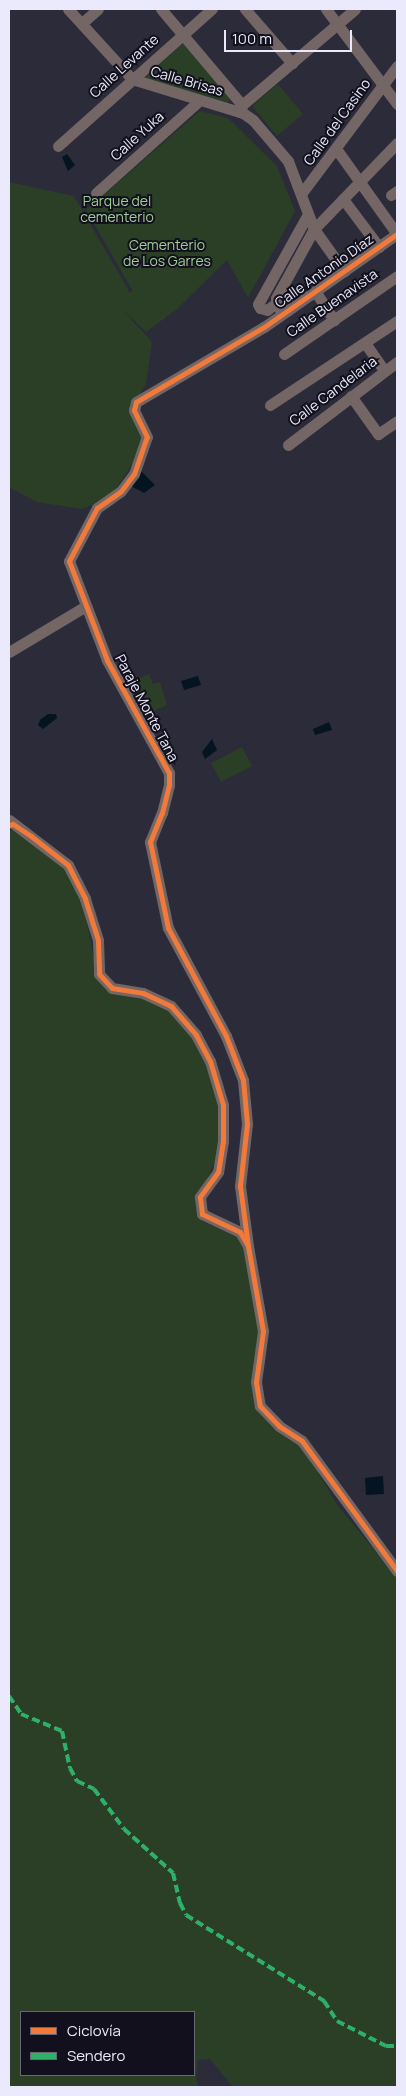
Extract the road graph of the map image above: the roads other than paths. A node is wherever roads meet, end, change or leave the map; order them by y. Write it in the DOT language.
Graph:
graph roads {
  1 [pos="68,9"];
  2 [pos="98,9"];
  3 [pos="161,9"];
  4 [pos="212,9"];
  5 [pos="245,9"];
  6 [pos="326,9"];
  7 [pos="355,9"];
  8 [pos="82,23"];
  9 [pos="337,24"];
  10 [pos="182,34"];
  11 [pos="292,62"];
  12 [pos="397,66"];
  13 [pos="132,79"];
  14 [pos="383,85"];
  15 [pos="199,101"];
  16 [pos="397,104"];
  17 [pos="241,108"];
  18 [pos="58,146"];
  19 [pos="337,150"];
  20 [pos="395,150"];
  21 [pos="360,182"];
  22 [pos="96,193"];
  23 [pos="301,194"];
  24 [pos="343,199"];
  25 [pos="307,216"];
  26 [pos="314,229"];
  27 [pos="397,234"];
  28 [pos="379,247"];
  29 [pos="344,271"];
  30 [pos="397,276"];
  31 [pos="315,291"];
  32 [pos="276,303"];
  33 [pos="263,310"];
  34 [pos="287,311"];
  35 [pos="334,320"];
  36 [pos="397,321"];
  37 [pos="266,325"];
  38 [pos="365,344"];
  39 [pos="284,354"];
  40 [pos="397,364"];
  41 [pos="384,370"];
  42 [pos="351,396"];
  43 [pos="136,402"];
  44 [pos="270,406"];
  45 [pos="397,421"];
  46 [pos="288,445"];
  47 [pos="86,606"];
  48 [pos="9,652"];
  49 [pos="10,823"];
  50 [pos="248,1246"];
  51 [pos="397,1570"];
  1 -- 8 [label="street, Calle Brisas"];
  2 -- 8 [label="street"];
  3 -- 10 [label="street"];
  4 -- 10 [label="street, Calle Levante"];
  5 -- 11 [label="street"];
  6 -- 9 [label="street"];
  7 -- 9 [label="street"];
  8 -- 13 [label="street, Calle Brisas"];
  9 -- 11 [label="street"];
  9 -- 14 [label="street"];
  10 -- 13 [label="street, Calle Levante"];
  10 -- 17 [label="street"];
  11 -- 17 [label="street"];
  12 -- 14 [label="street, Calle del Casino"];
  13 -- 15 [label="street, Calle Brisas"];
  13 -- 18 [label="street, Calle Levante"];
  14 -- 16 [label="street"];
  14 -- 19 [label="street, Calle del Casino"];
  15 -- 17 [label="street, Calle Brisas"];
  15 -- 22 [label="street, Calle Yuka"];
  17 -- 23 [label="street"];
  19 -- 21 [label="street"];
  19 -- 23 [label="street, Calle del Casino"];
  20 -- 21 [label="street"];
  21 -- 24 [label="street"];
  21 -- 27 [label="street"];
  23 -- 25 [label="street"];
  24 -- 26 [label="street"];
  24 -- 28 [label="street"];
  25 -- 26 [label="street"];
  25 -- 33 [label="street"];
  26 -- 29 [label="street"];
  26 -- 32 [label="street"];
  27 -- 28 [label="street, Calle Antonio Díaz"];
  28 -- 29 [label="street, Calle Antonio Díaz"];
  29 -- 31 [label="street, Calle Antonio Díaz"];
  30 -- 35 [label="street, Calle Buenavista"];
  31 -- 34 [label="street, Calle Antonio Díaz"];
  31 -- 35 [label="street"];
  32 -- 33 [label="street"];
  32 -- 34 [label="street"];
  33 -- 37 [label="street"];
  34 -- 37 [label="street, Calle Antonio Díaz"];
  35 -- 39 [label="street, Calle Buenavista"];
  36 -- 38 [label="street"];
  37 -- 43 [label="street, Calle Antonio Díaz"];
  38 -- 41 [label="street"];
  38 -- 44 [label="street"];
  40 -- 41 [label="street, Calle Candelaria"];
  41 -- 42 [label="street, Calle Candelaria"];
  42 -- 45 [label="street"];
  42 -- 46 [label="street, Calle Candelaria"];
  43 -- 47 [label="street, Paraje Monte Tana"];
  47 -- 48 [label="street"];
  47 -- 50 [label="street, Paraje Monte Tana"];
  49 -- 50 [label="street"];
  50 -- 51 [label="street, Paraje Monte Tana"];
}
